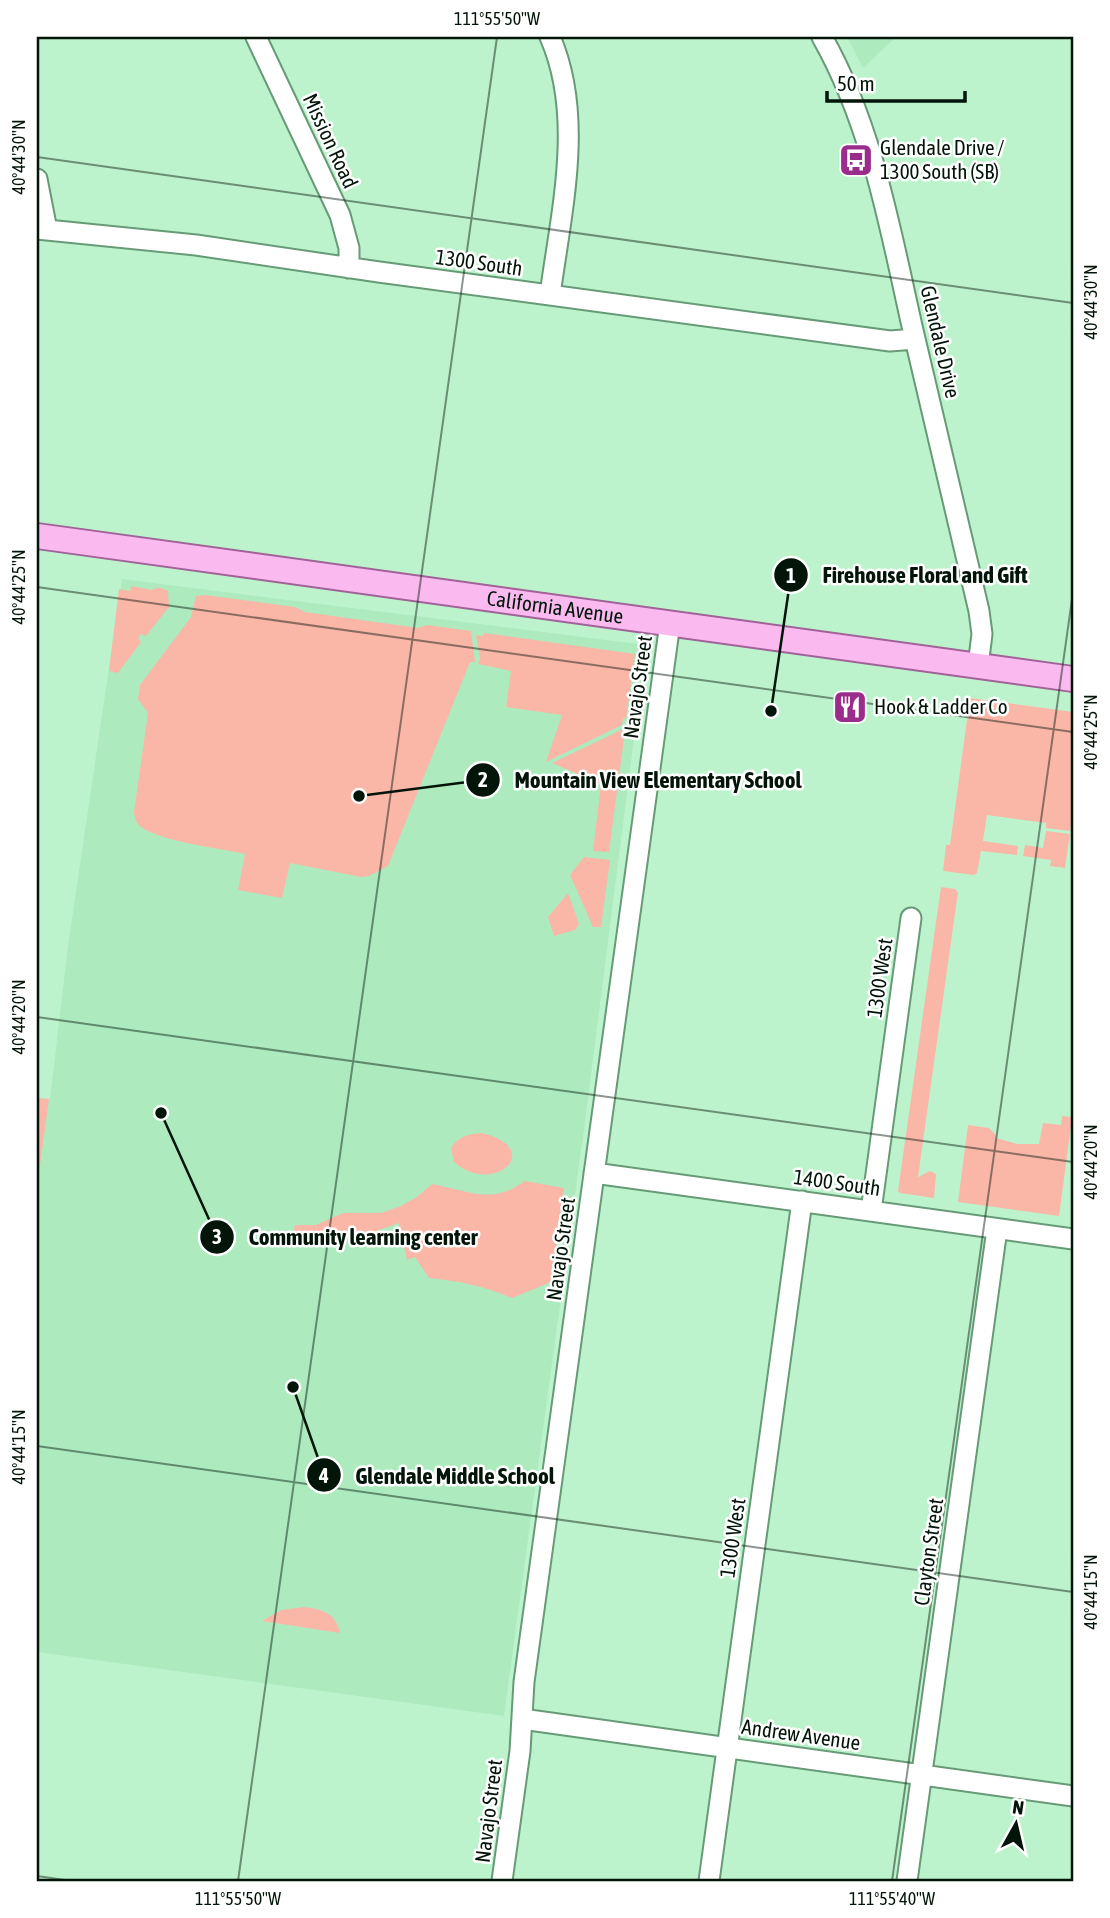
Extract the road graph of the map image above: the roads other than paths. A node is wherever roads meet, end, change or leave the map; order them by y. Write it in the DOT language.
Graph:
graph roads {
  1 [pos="256,37"];
  2 [pos="550,37"];
  3 [pos="822,37"];
  4 [pos="37,179"];
  5 [pos="42,229"];
  6 [pos="349,268"];
  7 [pos="550,295"];
  8 [pos="915,339"];
  9 [pos="37,536"];
  10 [pos="670,623"];
  11 [pos="978,666"];
  12 [pos="1073,679"];
  13 [pos="911,918"];
  14 [pos="594,1173"];
  15 [pos="802,1201"];
  16 [pos="871,1211"];
  17 [pos="997,1229"];
  18 [pos="1073,1239"];
  19 [pos="522,1719"];
  20 [pos="727,1748"];
  21 [pos="922,1775"];
  22 [pos="1073,1796"];
  23 [pos="502,1881"];
  24 [pos="709,1881"];
  25 [pos="907,1881"];
  1 -- 6 [label="street, Mission Road"];
  2 -- 7 [label="street"];
  3 -- 8 [label="street, Glendale Drive"];
  4 -- 5 [label="street"];
  5 -- 6 [label="street, 1300 South"];
  6 -- 7 [label="street, 1300 South"];
  7 -- 8 [label="street, 1300 South"];
  8 -- 11 [label="street, Glendale Drive"];
  9 -- 10 [label="main road, California Avenue"];
  10 -- 11 [label="main road, California Avenue"];
  10 -- 14 [label="street, Navajo Street"];
  11 -- 12 [label="main road, California Avenue"];
  13 -- 16 [label="street, 1300 West"];
  14 -- 15 [label="street, 1400 South"];
  14 -- 19 [label="street, Navajo Street"];
  15 -- 16 [label="street, 1400 South"];
  15 -- 20 [label="street, 1300 West"];
  16 -- 17 [label="street, 1400 South"];
  17 -- 18 [label="street, 1400 South"];
  17 -- 21 [label="street, Clayton Street"];
  19 -- 20 [label="street, Andrew Avenue"];
  19 -- 23 [label="street, Navajo Street"];
  20 -- 21 [label="street, Andrew Avenue"];
  20 -- 24 [label="street, 1300 West"];
  21 -- 22 [label="street, Andrew Avenue"];
  21 -- 25 [label="street, Clayton Street"];
}
